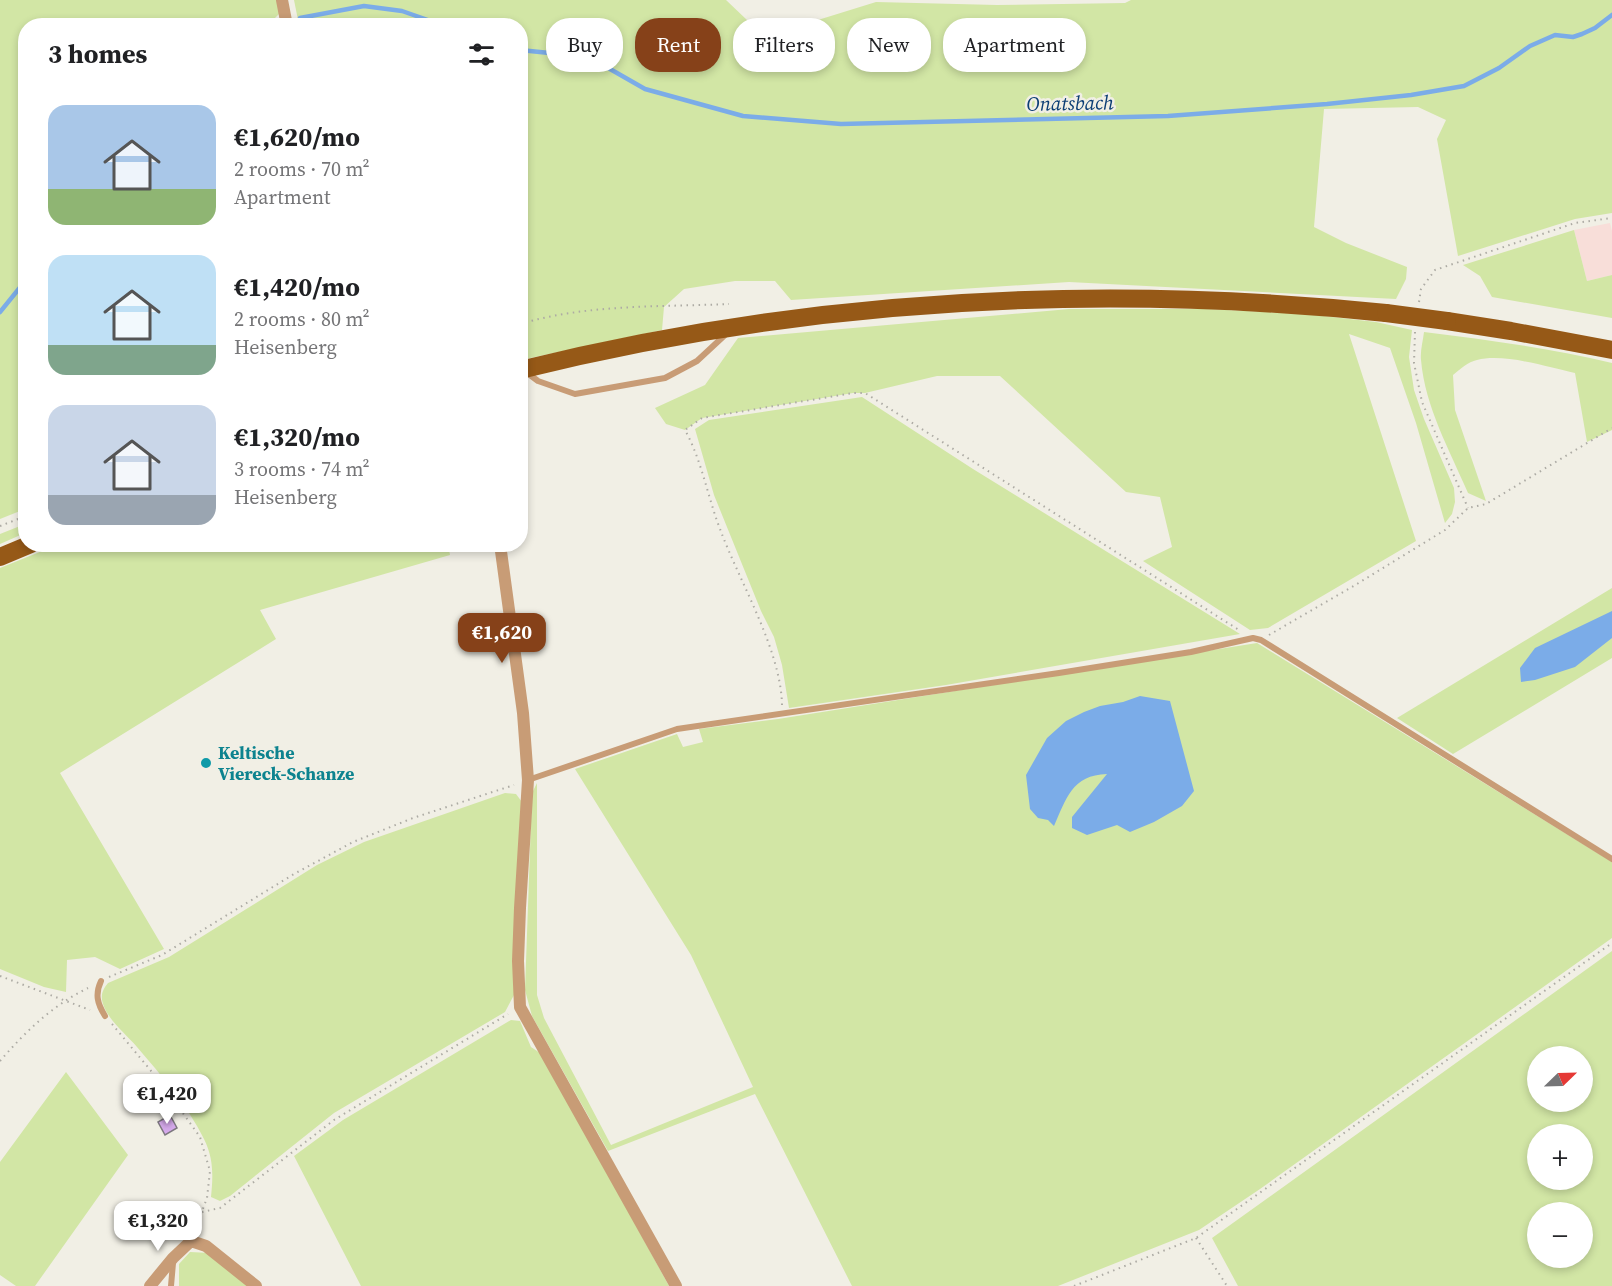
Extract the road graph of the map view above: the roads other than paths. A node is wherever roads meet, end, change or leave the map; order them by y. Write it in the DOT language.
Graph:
graph roads {
  1 [pos="282,0"];
  2 [pos="285,18"];
  3 [pos="732,327"];
  4 [pos="1612,350"];
  5 [pos="528,369"];
  6 [pos="528,374"];
  7 [pos="18,550"];
  8 [pos="501,552"];
  9 [pos="0,557"];
  10 [pos="528,780"];
  11 [pos="1612,859"];
  12 [pos="101,981"];
  13 [pos="105,1016"];
  14 [pos="173,1258"];
  15 [pos="150,1286"];
  16 [pos="171,1286"];
  17 [pos="256,1286"];
  18 [pos="676,1286"];
  1 -- 2 [label="street"];
  3 -- 4 [label="main road, bridge"];
  3 -- 5 [label="main road"];
  3 -- 6 [label="lane"];
  7 -- 9 [label="main road"];
  8 -- 10 [label="street"];
  10 -- 11 [label="lane"];
  10 -- 18 [label="street"];
  12 -- 13 [label="lane"];
  14 -- 15 [label="street"];
  14 -- 16 [label="lane"];
  14 -- 17 [label="street"];
}
